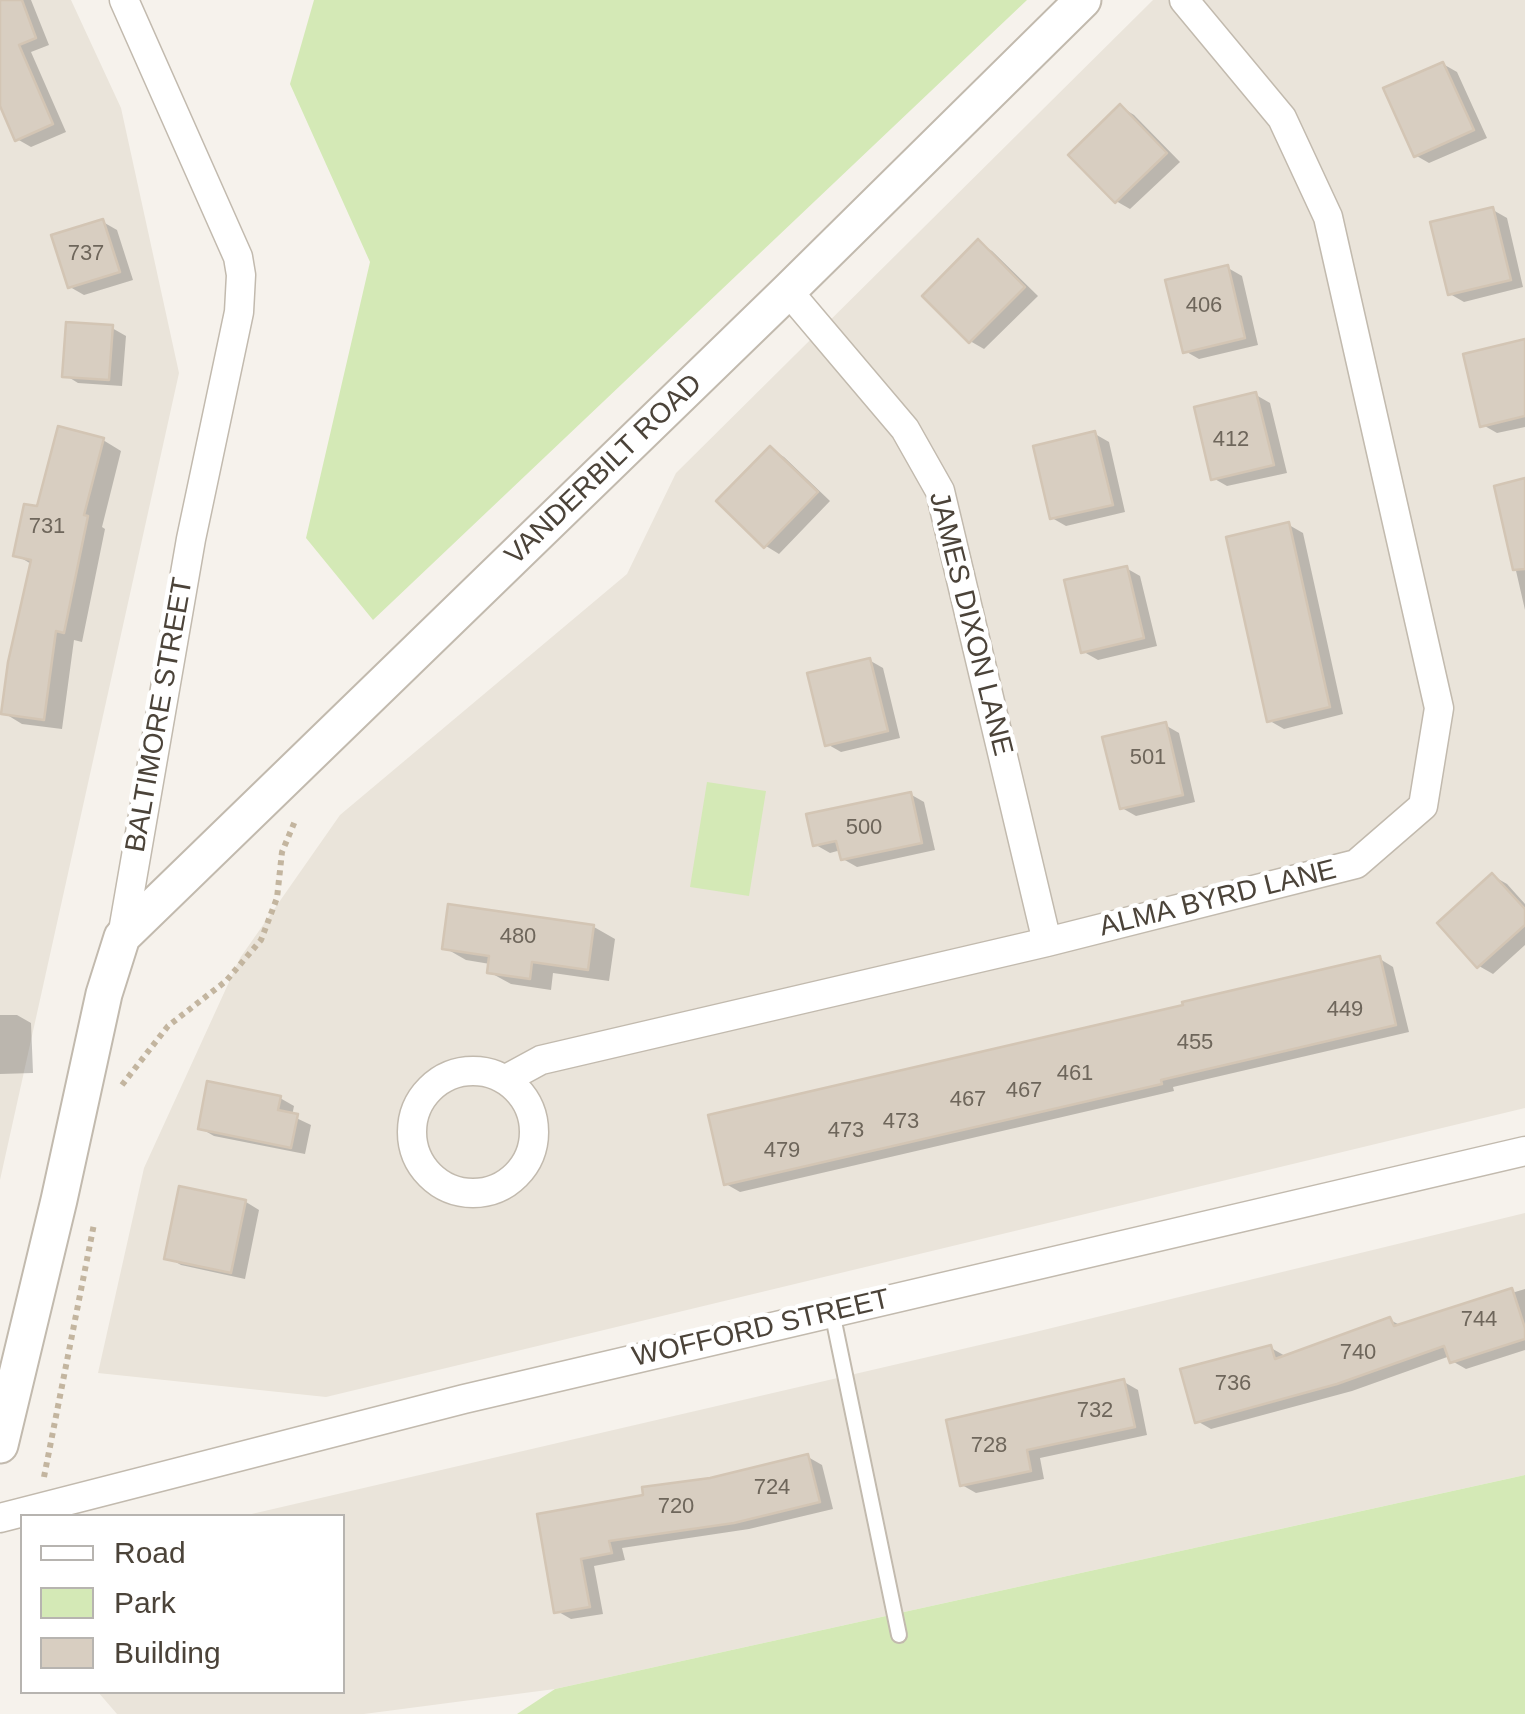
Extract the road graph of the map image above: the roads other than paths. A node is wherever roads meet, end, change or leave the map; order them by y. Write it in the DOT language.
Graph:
graph roads {
  1 [pos="124,0"];
  2 [pos="1083,0"];
  3 [pos="1184,0"];
  4 [pos="788,291"];
  5 [pos="122,937"];
  6 [pos="1047,942"];
  7 [pos="506,1080"];
  8 [pos="1525,1150"];
  9 [pos="832,1312"];
  10 [pos="0,1445"];
  11 [pos="0,1518"];
  12 [pos="899,1634"];
  1 -- 5 [label="street, BALTIMORE STREET"];
  2 -- 4 [label="street, VANDERBILT ROAD"];
  3 -- 6 [label="street, ALMA BYRD LANE"];
  4 -- 5 [label="street, VANDERBILT ROAD"];
  4 -- 6 [label="street, JAMES DIXON LANE"];
  5 -- 10 [label="street, BALTIMORE STREET"];
  6 -- 7 [label="street, ALMA BYRD LANE"];
  7 -- 7 [label="street"];
  8 -- 9 [label="street, WOFFORD STREET"];
  9 -- 11 [label="street, WOFFORD STREET"];
  9 -- 12 [label="lane"];
}
